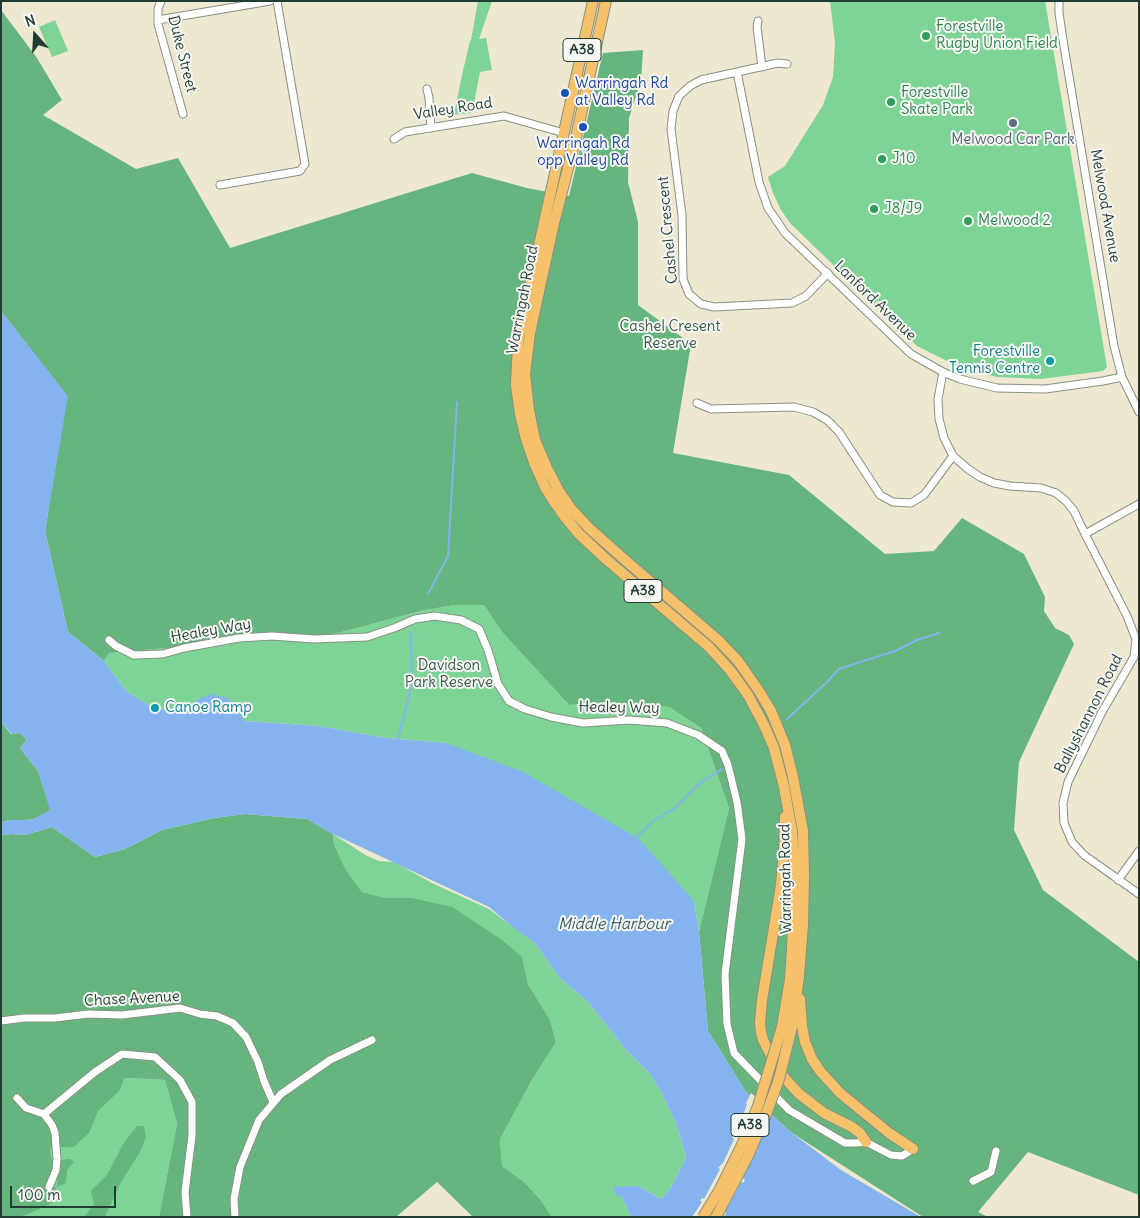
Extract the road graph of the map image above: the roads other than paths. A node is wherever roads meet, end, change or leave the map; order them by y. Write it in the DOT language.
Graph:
graph roads {
  1 [pos="161,1"];
  2 [pos="270,1"];
  3 [pos="277,1"];
  4 [pos="593,1"];
  5 [pos="606,1"];
  6 [pos="1059,1"];
  7 [pos="158,20"];
  8 [pos="758,21"];
  9 [pos="787,64"];
  10 [pos="762,66"];
  11 [pos="737,72"];
  12 [pos="427,89"];
  13 [pos="183,114"];
  14 [pos="431,128"];
  15 [pos="564,134"];
  16 [pos="576,137"];
  17 [pos="394,138"];
  18 [pos="220,185"];
  19 [pos="828,273"];
  20 [pos="943,372"];
  21 [pos="1122,378"];
  22 [pos="697,403"];
  23 [pos="1139,412"];
  24 [pos="953,456"];
  25 [pos="1139,504"];
  26 [pos="1085,534"];
  27 [pos="109,640"];
  28 [pos="786,794"];
  29 [pos="1139,851"];
  30 [pos="1118,880"];
  31 [pos="1139,894"];
  32 [pos="799,976"];
  33 [pos="1,1021"];
  34 [pos="787,1027"];
  35 [pos="372,1040"];
  36 [pos="17,1098"];
  37 [pos="273,1102"];
  38 [pos="44,1114"];
  39 [pos="866,1142"];
  40 [pos="913,1149"];
  41 [pos="996,1151"];
  42 [pos="973,1180"];
  43 [pos="49,1187"];
  44 [pos="186,1217"];
  45 [pos="235,1217"];
  46 [pos="703,1217"];
  47 [pos="716,1217"];
  1 -- 7 [label="street, Duke Street"];
  2 -- 7 [label="street"];
  3 -- 18 [label="street"];
  4 -- 15 [label="highway, Warringah Road / A38"];
  5 -- 16 [label="highway, Warringah Road / A38"];
  6 -- 21 [label="street, Melwood Avenue"];
  7 -- 13 [label="street, Duke Street"];
  8 -- 10 [label="street"];
  9 -- 10 [label="street, Cashel Crescent"];
  10 -- 11 [label="street, Cashel Crescent"];
  11 -- 19 [label="street, Lanford Avenue"];
  11 -- 19 [label="street, Cashel Crescent"];
  12 -- 14 [label="street"];
  14 -- 15 [label="street, Valley Road"];
  14 -- 17 [label="street, Valley Road"];
  15 -- 16 [label="highway, Valley Road"];
  15 -- 28 [label="highway, Warringah Road / A38"];
  16 -- 32 [label="highway, Warringah Road / A38"];
  19 -- 20 [label="street, Lanford Avenue"];
  20 -- 21 [label="street, Lanford Avenue"];
  20 -- 24 [label="street, Ballyshannon Road"];
  21 -- 23 [label="street, Melwood Avenue"];
  22 -- 24 [label="street"];
  24 -- 26 [label="street, Ballyshannon Road"];
  25 -- 26 [label="street"];
  26 -- 30 [label="street, Ballyshannon Road"];
  27 -- 39 [label="street, Healey Way"];
  28 -- 34 [label="highway, Warringah Road / A38"];
  28 -- 39 [label="highway"];
  29 -- 30 [label="street"];
  30 -- 31 [label="street, Ballyshannon Road"];
  32 -- 34 [label="highway, Warringah Road / A38"];
  32 -- 40 [label="highway"];
  33 -- 37 [label="street, Chase Avenue"];
  34 -- 46 [label="highway, Warringah Road / A38, bridge"];
  34 -- 47 [label="highway, Warringah Road / A38, bridge"];
  35 -- 37 [label="street"];
  36 -- 38 [label="street"];
  37 -- 45 [label="street"];
  38 -- 43 [label="street"];
  38 -- 44 [label="street"];
  39 -- 40 [label="street, Healey Way"];
  41 -- 42 [label="street"];
}
